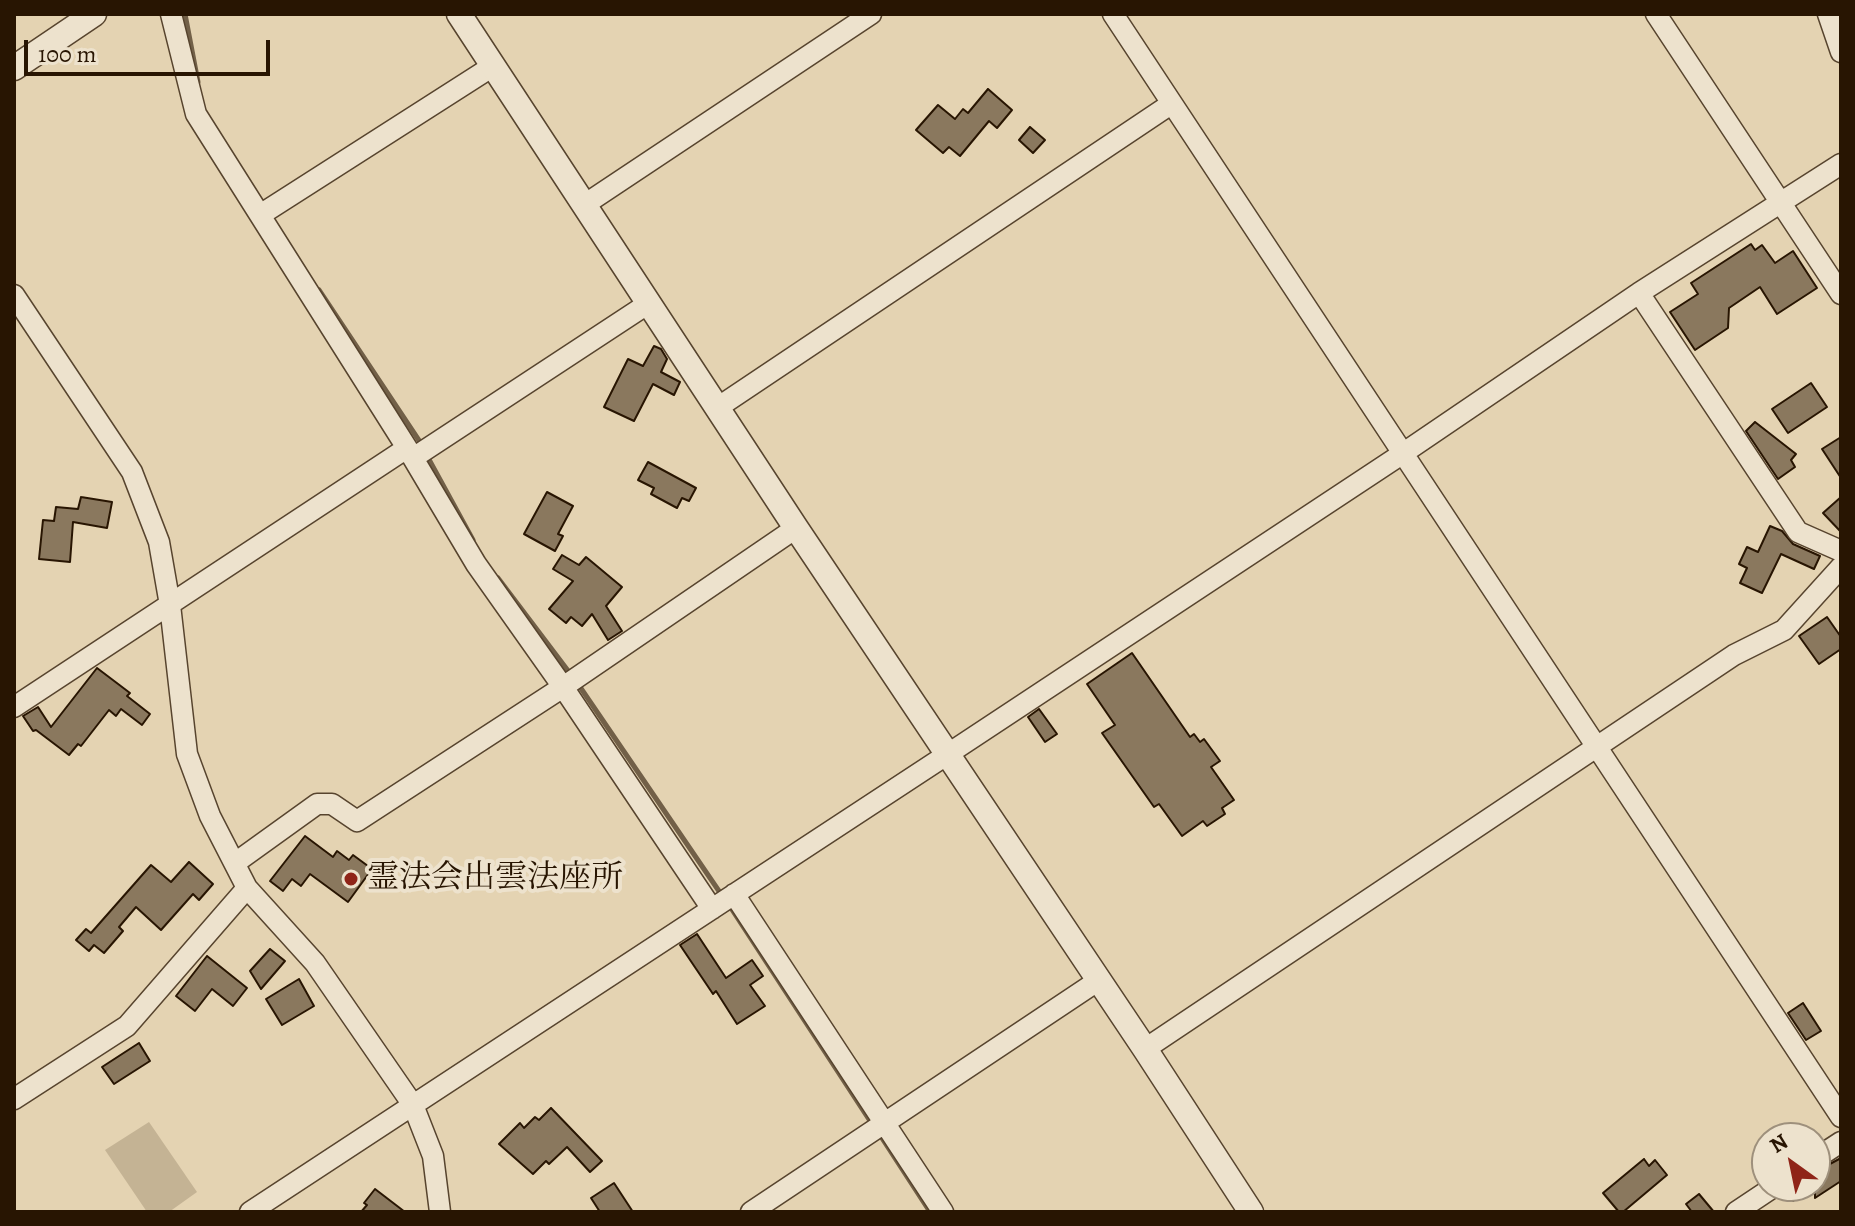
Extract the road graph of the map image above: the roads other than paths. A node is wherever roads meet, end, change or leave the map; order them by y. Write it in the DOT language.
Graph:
graph roads {
  1 [pos="94,14"];
  2 [pos="171,14"];
  3 [pos="459,14"];
  4 [pos="871,14"];
  5 [pos="1113,14"];
  6 [pos="1656,14"];
  7 [pos="1828,14"];
  8 [pos="1841,52"];
  9 [pos="493,66"];
  10 [pos="14,68"];
  11 [pos="1171,104"];
  12 [pos="1841,164"];
  13 [pos="582,202"];
  14 [pos="1781,203"];
  15 [pos="260,215"];
  16 [pos="1639,293"];
  17 [pos="1841,294"];
  18 [pos="14,295"];
  19 [pos="649,303"];
  20 [pos="717,408"];
  21 [pos="410,453"];
  22 [pos="1402,454"];
  23 [pos="796,528"];
  24 [pos="1841,551"];
  25 [pos="1841,567"];
  26 [pos="170,605"];
  27 [pos="563,687"];
  28 [pos="14,707"];
  29 [pos="1597,747"];
  30 [pos="948,754"];
  31 [pos="235,863"];
  32 [pos="247,888"];
  33 [pos="734,894"];
  34 [pos="712,909"];
  35 [pos="1099,980"];
  36 [pos="1145,1049"];
  37 [pos="14,1099"];
  38 [pos="413,1105"];
  39 [pos="1841,1117"];
  40 [pos="885,1123"];
  41 [pos="1246,1210"];
  42 [pos="250,1212"];
  43 [pos="440,1212"];
  44 [pos="751,1212"];
  45 [pos="943,1212"];
  1 -- 10 [label="street"];
  2 -- 15 [label="street"];
  3 -- 9 [label="street"];
  4 -- 13 [label="street"];
  5 -- 11 [label="street"];
  6 -- 14 [label="street"];
  7 -- 8 [label="street"];
  9 -- 13 [label="street"];
  9 -- 15 [label="street"];
  11 -- 20 [label="street"];
  11 -- 22 [label="street"];
  12 -- 14 [label="street"];
  13 -- 19 [label="street"];
  14 -- 16 [label="street"];
  14 -- 17 [label="street"];
  15 -- 21 [label="street"];
  16 -- 22 [label="street"];
  16 -- 24 [label="street"];
  18 -- 26 [label="street"];
  19 -- 20 [label="street"];
  19 -- 21 [label="street"];
  20 -- 23 [label="street"];
  21 -- 26 [label="street"];
  21 -- 27 [label="street"];
  22 -- 29 [label="street"];
  22 -- 30 [label="street"];
  23 -- 27 [label="street"];
  23 -- 30 [label="street"];
  25 -- 29 [label="street"];
  26 -- 28 [label="street"];
  26 -- 31 [label="street"];
  27 -- 31 [label="street"];
  27 -- 34 [label="street"];
  29 -- 36 [label="street"];
  29 -- 39 [label="street"];
  30 -- 33 [label="street"];
  30 -- 35 [label="street"];
  31 -- 32 [label="street"];
  32 -- 37 [label="street"];
  32 -- 38 [label="street"];
  33 -- 34 [label="street"];
  33 -- 40 [label="street"];
  34 -- 38 [label="street"];
  35 -- 36 [label="street"];
  35 -- 40 [label="street"];
  36 -- 41 [label="street"];
  38 -- 42 [label="street"];
  38 -- 43 [label="street"];
  40 -- 44 [label="street"];
  40 -- 45 [label="street"];
}
